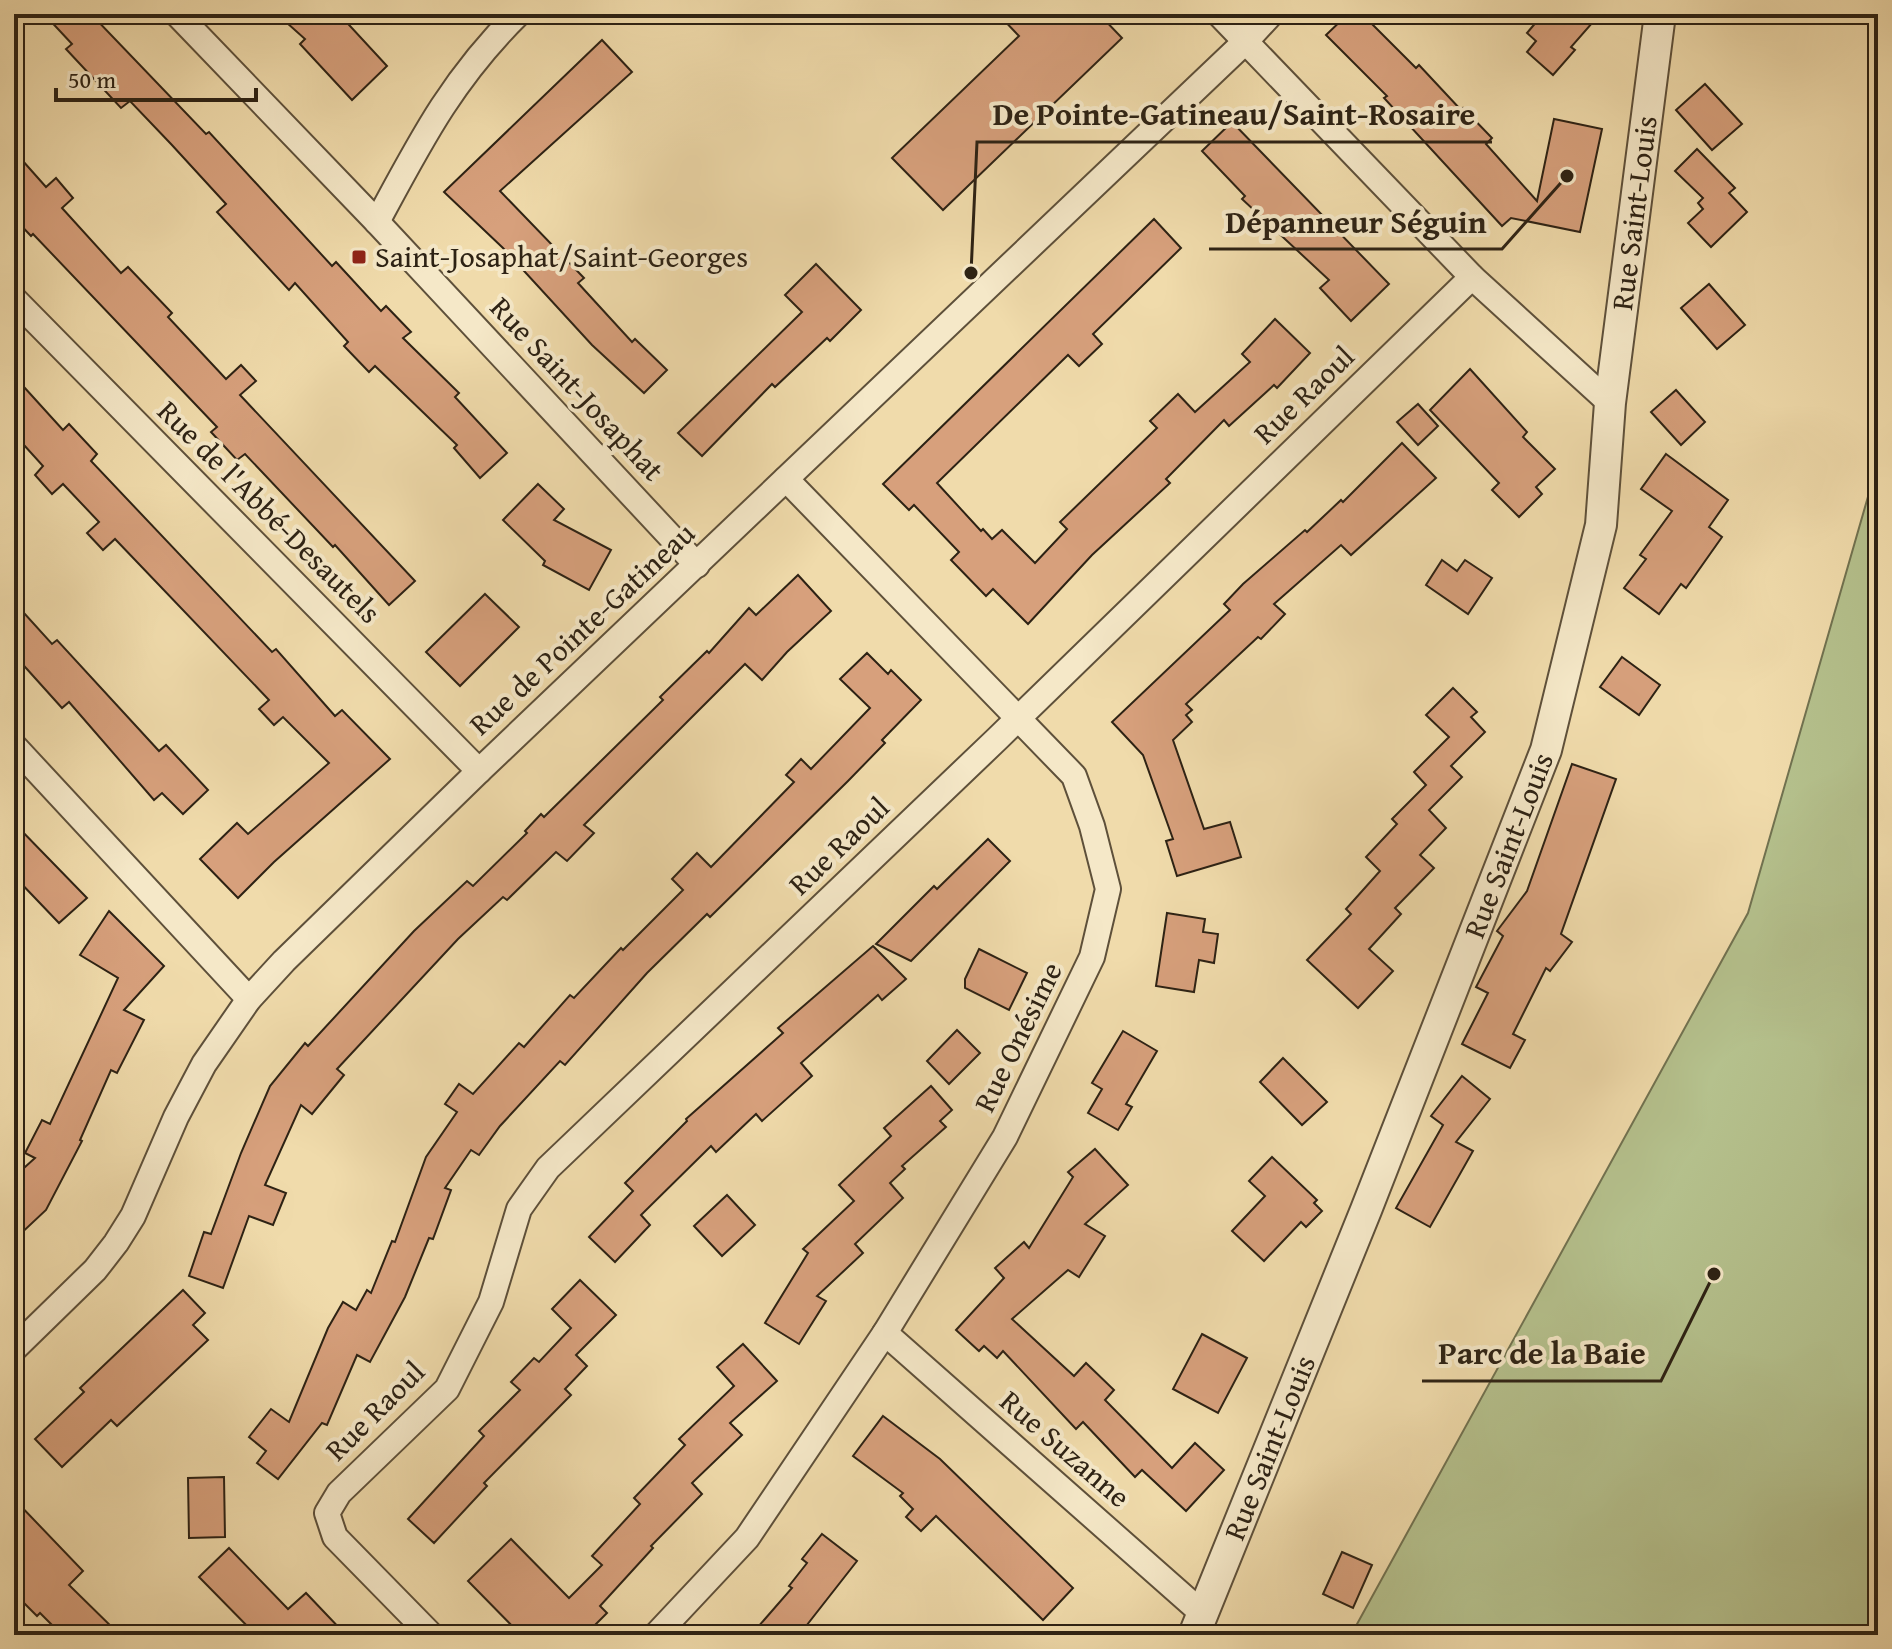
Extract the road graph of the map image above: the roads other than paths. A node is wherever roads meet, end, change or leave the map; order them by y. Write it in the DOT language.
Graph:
graph roads {
  1 [pos="177,14"];
  2 [pos="518,14"];
  3 [pos="1219,14"];
  4 [pos="1271,14"];
  5 [pos="1660,14"];
  6 [pos="1246,41"];
  7 [pos="377,222"];
  8 [pos="1472,277"];
  9 [pos="14,299"];
  10 [pos="1610,403"];
  11 [pos="786,479"];
  12 [pos="697,565"];
  13 [pos="1019,718"];
  14 [pos="14,746"];
  15 [pos="479,771"];
  16 [pos="249,999"];
  17 [pos="885,1333"];
  18 [pos="14,1349"];
  19 [pos="1198,1624"];
  20 [pos="431,1635"];
  21 [pos="656,1635"];
  1 -- 7 [label="street, Rue Saint-Josaphat"];
  2 -- 7 [label="street"];
  3 -- 6 [label="street"];
  4 -- 6 [label="street, Rue de Pointe-Gatineau"];
  5 -- 10 [label="street, Rue Saint-Louis"];
  6 -- 8 [label="street"];
  6 -- 11 [label="street, Rue de Pointe-Gatineau"];
  7 -- 12 [label="street, Rue Saint-Josaphat"];
  8 -- 10 [label="street"];
  8 -- 13 [label="street, Rue Raoul"];
  9 -- 15 [label="street, Rue de l'Abbé-Desautels"];
  10 -- 19 [label="street, Rue Saint-Louis"];
  11 -- 12 [label="street, Rue de Pointe-Gatineau"];
  11 -- 13 [label="street, Rue Onésime"];
  12 -- 15 [label="street, Rue de Pointe-Gatineau"];
  13 -- 17 [label="street, Rue Onésime"];
  13 -- 20 [label="street, Rue Raoul"];
  14 -- 16 [label="street"];
  15 -- 16 [label="street, Rue de Pointe-Gatineau"];
  16 -- 18 [label="street, Rue de Pointe-Gatineau"];
  17 -- 19 [label="street, Rue Suzanne"];
  17 -- 21 [label="street, Rue Onésime"];
}
